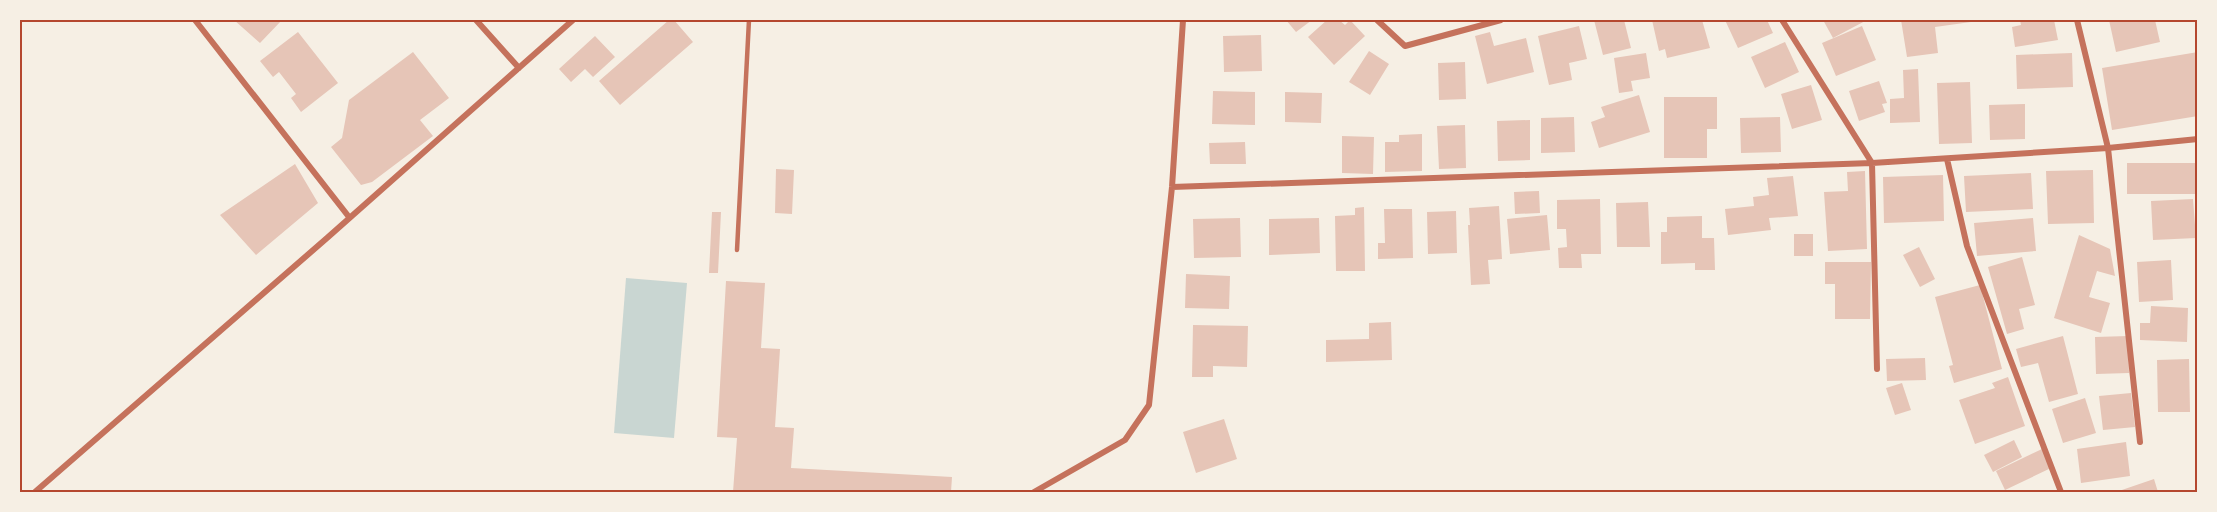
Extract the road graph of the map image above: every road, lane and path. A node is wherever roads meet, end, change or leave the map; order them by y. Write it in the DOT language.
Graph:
graph roads {
  1 [pos="195,20"];
  2 [pos="476,20"];
  3 [pos="573,20"];
  4 [pos="749,20"];
  5 [pos="1183,20"];
  6 [pos="1377,20"];
  7 [pos="1501,20"];
  8 [pos="1782,20"];
  9 [pos="2077,20"];
  10 [pos="519,68"];
  11 [pos="2198,140"];
  12 [pos="2108,148"];
  13 [pos="1947,159"];
  14 [pos="1872,163"];
  15 [pos="1172,187"];
  16 [pos="349,217"];
  17 [pos="738,250"];
  18 [pos="1877,369"];
  19 [pos="2140,442"];
  20 [pos="35,492"];
  21 [pos="1034,492"];
  22 [pos="2061,492"];
  1 -- 16 [label="street"];
  2 -- 10 [label="street"];
  3 -- 10 [label="street"];
  4 -- 17 [label="lane"];
  5 -- 15 [label="street"];
  6 -- 7 [label="street"];
  8 -- 14 [label="street"];
  9 -- 12 [label="street"];
  10 -- 16 [label="street"];
  11 -- 12 [label="street"];
  12 -- 13 [label="street"];
  12 -- 19 [label="street"];
  13 -- 14 [label="street"];
  13 -- 22 [label="street"];
  14 -- 15 [label="street"];
  14 -- 18 [label="street"];
  15 -- 21 [label="street"];
  16 -- 20 [label="street"];
}
